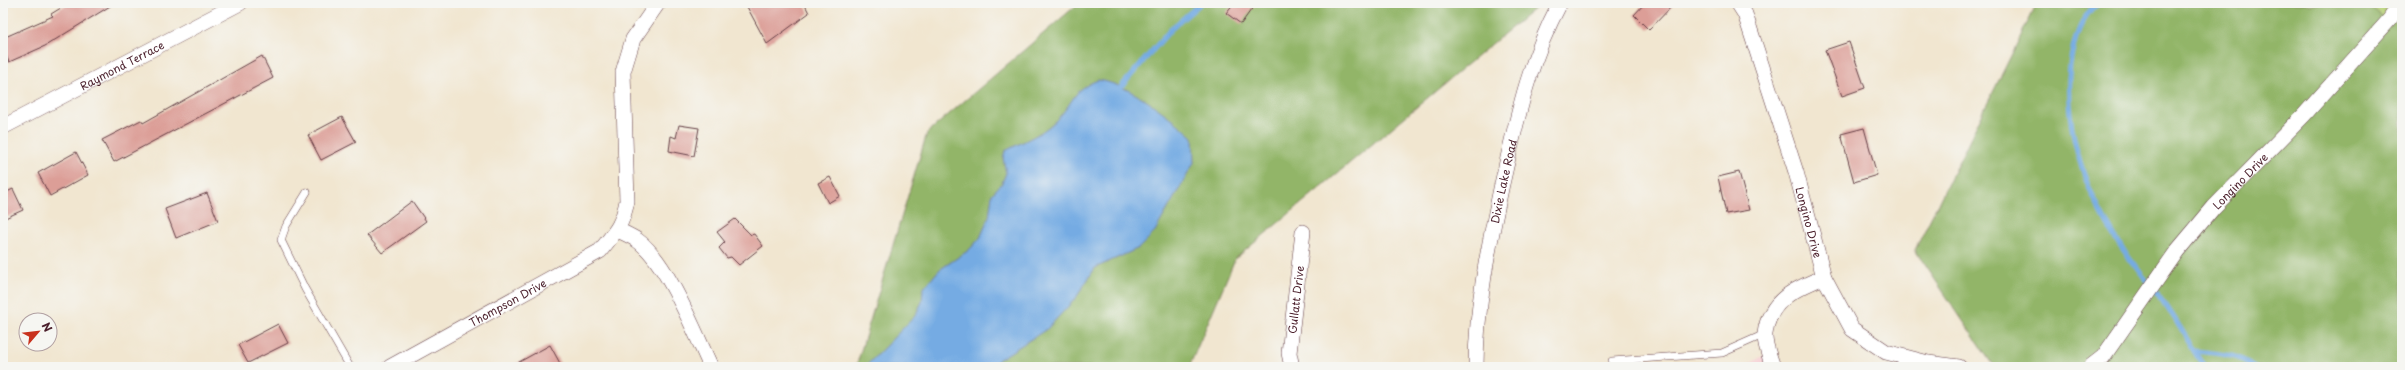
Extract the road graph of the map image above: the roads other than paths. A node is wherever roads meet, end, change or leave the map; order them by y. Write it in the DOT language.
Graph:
graph roads {
  1 [pos="240,3"];
  2 [pos="658,3"];
  3 [pos="1560,3"];
  4 [pos="1738,3"];
  5 [pos="2400,3"];
  6 [pos="3,127"];
  7 [pos="307,192"];
  8 [pos="618,230"];
  9 [pos="1303,232"];
  10 [pos="1824,277"];
  11 [pos="1765,334"];
  12 [pos="1612,361"];
  13 [pos="350,367"];
  14 [pos="390,367"];
  15 [pos="711,367"];
  16 [pos="1292,367"];
  17 [pos="1476,367"];
  18 [pos="1773,367"];
  19 [pos="1959,367"];
  20 [pos="2090,367"];
  1 -- 6 [label="street, Raymond Terrace"];
  2 -- 8 [label="street, Thompson Drive"];
  3 -- 17 [label="street, Dixie Lake Road"];
  4 -- 10 [label="street, Longino Drive"];
  5 -- 20 [label="street, Longino Drive"];
  7 -- 13 [label="lane"];
  8 -- 14 [label="street, Thompson Drive"];
  8 -- 15 [label="street"];
  9 -- 16 [label="street, Gullatt Drive"];
  10 -- 11 [label="street"];
  10 -- 19 [label="street, Longino Drive"];
  11 -- 12 [label="lane"];
  11 -- 18 [label="street"];
}
